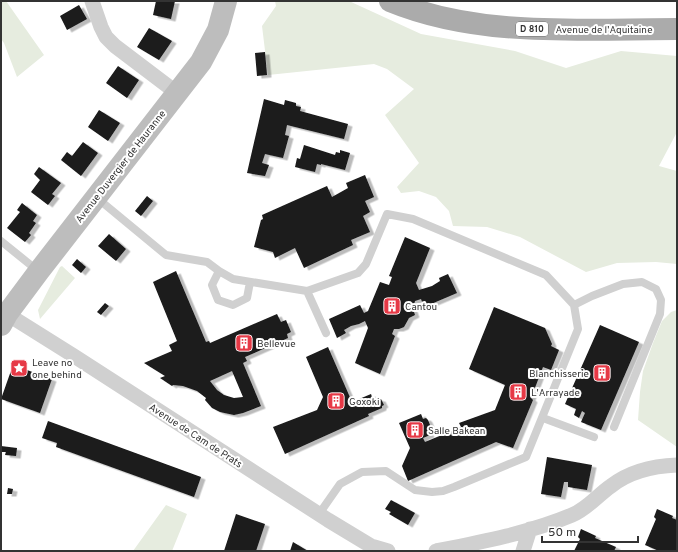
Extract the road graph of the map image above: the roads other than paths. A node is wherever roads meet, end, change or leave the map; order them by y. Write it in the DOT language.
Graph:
graph roads {
  1 [pos="92,1"];
  2 [pos="226,1"];
  3 [pos="390,1"];
  4 [pos="425,1"];
  5 [pos="677,14"];
  6 [pos="677,28"];
  7 [pos="177,93"];
  8 [pos="95,197"];
  9 [pos="1,241"];
  10 [pos="39,271"];
  11 [pos="219,271"];
  12 [pos="250,282"];
  13 [pos="307,291"];
  14 [pos="574,305"];
  15 [pos="4,319"];
  16 [pos="326,333"];
  17 [pos="543,418"];
  18 [pos="614,427"];
  19 [pos="594,437"];
  20 [pos="677,465"];
  21 [pos="319,514"];
  22 [pos="530,529"];
  23 [pos="388,551"];
  24 [pos="436,551"];
  25 [pos="523,551"];
  1 -- 7 [label="street"];
  2 -- 7 [label="main road, Avenue Duvergier de Hauranne"];
  3 -- 6 [label="main road, Avenue de l'Aquitaine / D 810"];
  4 -- 5 [label="main road, Avenue de l'Aquitaine / D 810"];
  7 -- 8 [label="main road, Avenue Duvergier de Hauranne"];
  8 -- 10 [label="main road, Avenue Duvergier de Hauranne"];
  8 -- 11 [label="lane"];
  9 -- 10 [label="lane"];
  10 -- 15 [label="main road, Avenue Duvergier de Hauranne"];
  11 -- 12 [label="lane"];
  11 -- 12 [label="lane"];
  12 -- 13 [label="lane"];
  13 -- 14 [label="lane"];
  13 -- 16 [label="lane"];
  14 -- 17 [label="lane"];
  14 -- 18 [label="lane"];
  15 -- 21 [label="street, Avenue de Cam de Prats"];
  17 -- 19 [label="lane"];
  17 -- 21 [label="lane"];
  20 -- 22 [label="street"];
  21 -- 23 [label="street, Avenue de Cam de Prats"];
  22 -- 24 [label="street"];
  22 -- 25 [label="street"];
}
